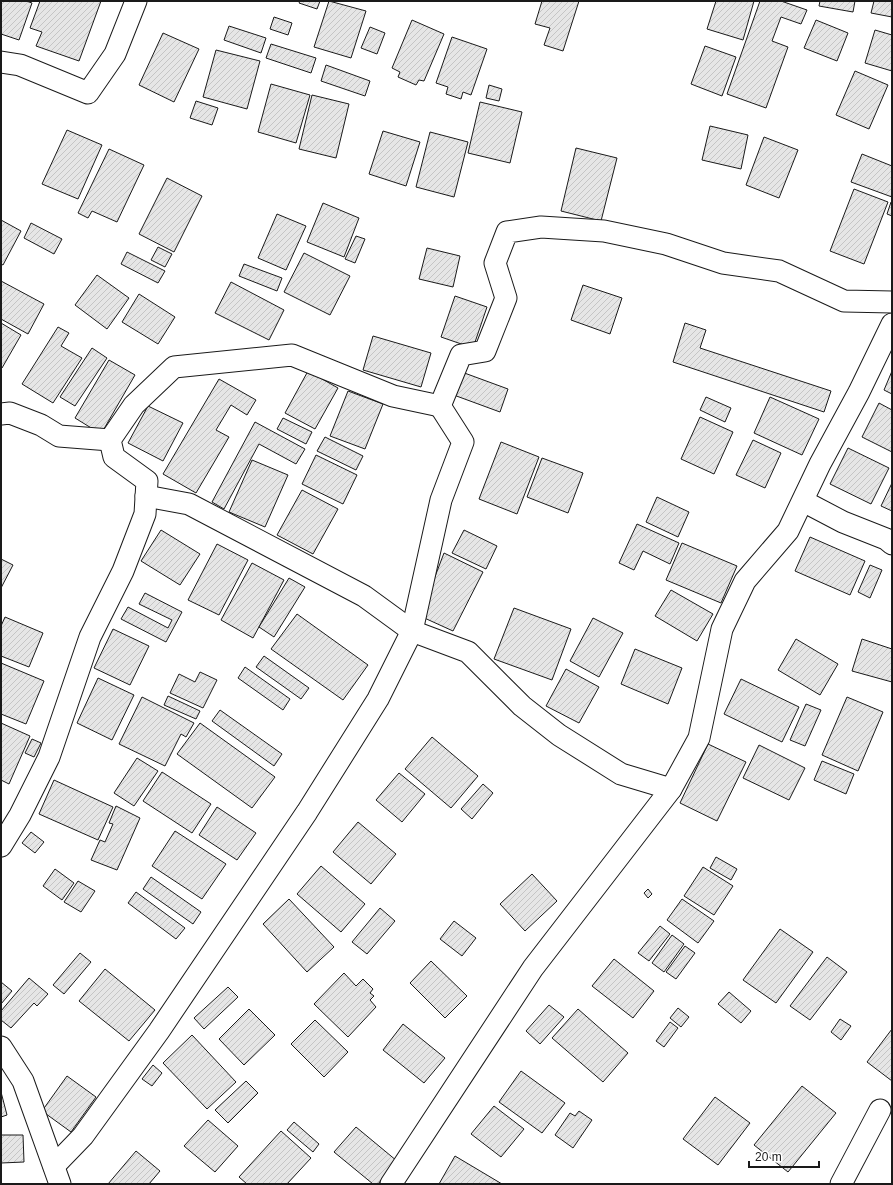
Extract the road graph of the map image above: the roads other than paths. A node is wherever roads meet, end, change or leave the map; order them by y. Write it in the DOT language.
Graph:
graph roads {
  1 [pos="136,1"];
  2 [pos="1,62"];
  3 [pos="892,302"];
  4 [pos="892,324"];
  5 [pos="440,406"];
  6 [pos="1,414"];
  7 [pos="110,440"];
  8 [pos="146,496"];
  9 [pos="803,501"];
  10 [pos="892,544"];
  11 [pos="412,631"];
  12 [pos="671,789"];
  13 [pos="1,846"];
  14 [pos="1,1047"];
  15 [pos="880,1110"];
  16 [pos="57,1175"];
  17 [pos="391,1184"];
  18 [pos="841,1184"];
  1 -- 2 [label="street"];
  3 -- 5 [label="street"];
  4 -- 9 [label="street"];
  5 -- 7 [label="street"];
  5 -- 11 [label="street"];
  6 -- 7 [label="street"];
  7 -- 8 [label="street"];
  8 -- 11 [label="street"];
  8 -- 13 [label="street"];
  9 -- 10 [label="street"];
  9 -- 12 [label="street"];
  11 -- 12 [label="street"];
  11 -- 16 [label="street"];
  12 -- 17 [label="street"];
  14 -- 16 [label="street"];
  15 -- 18 [label="street"];
}
